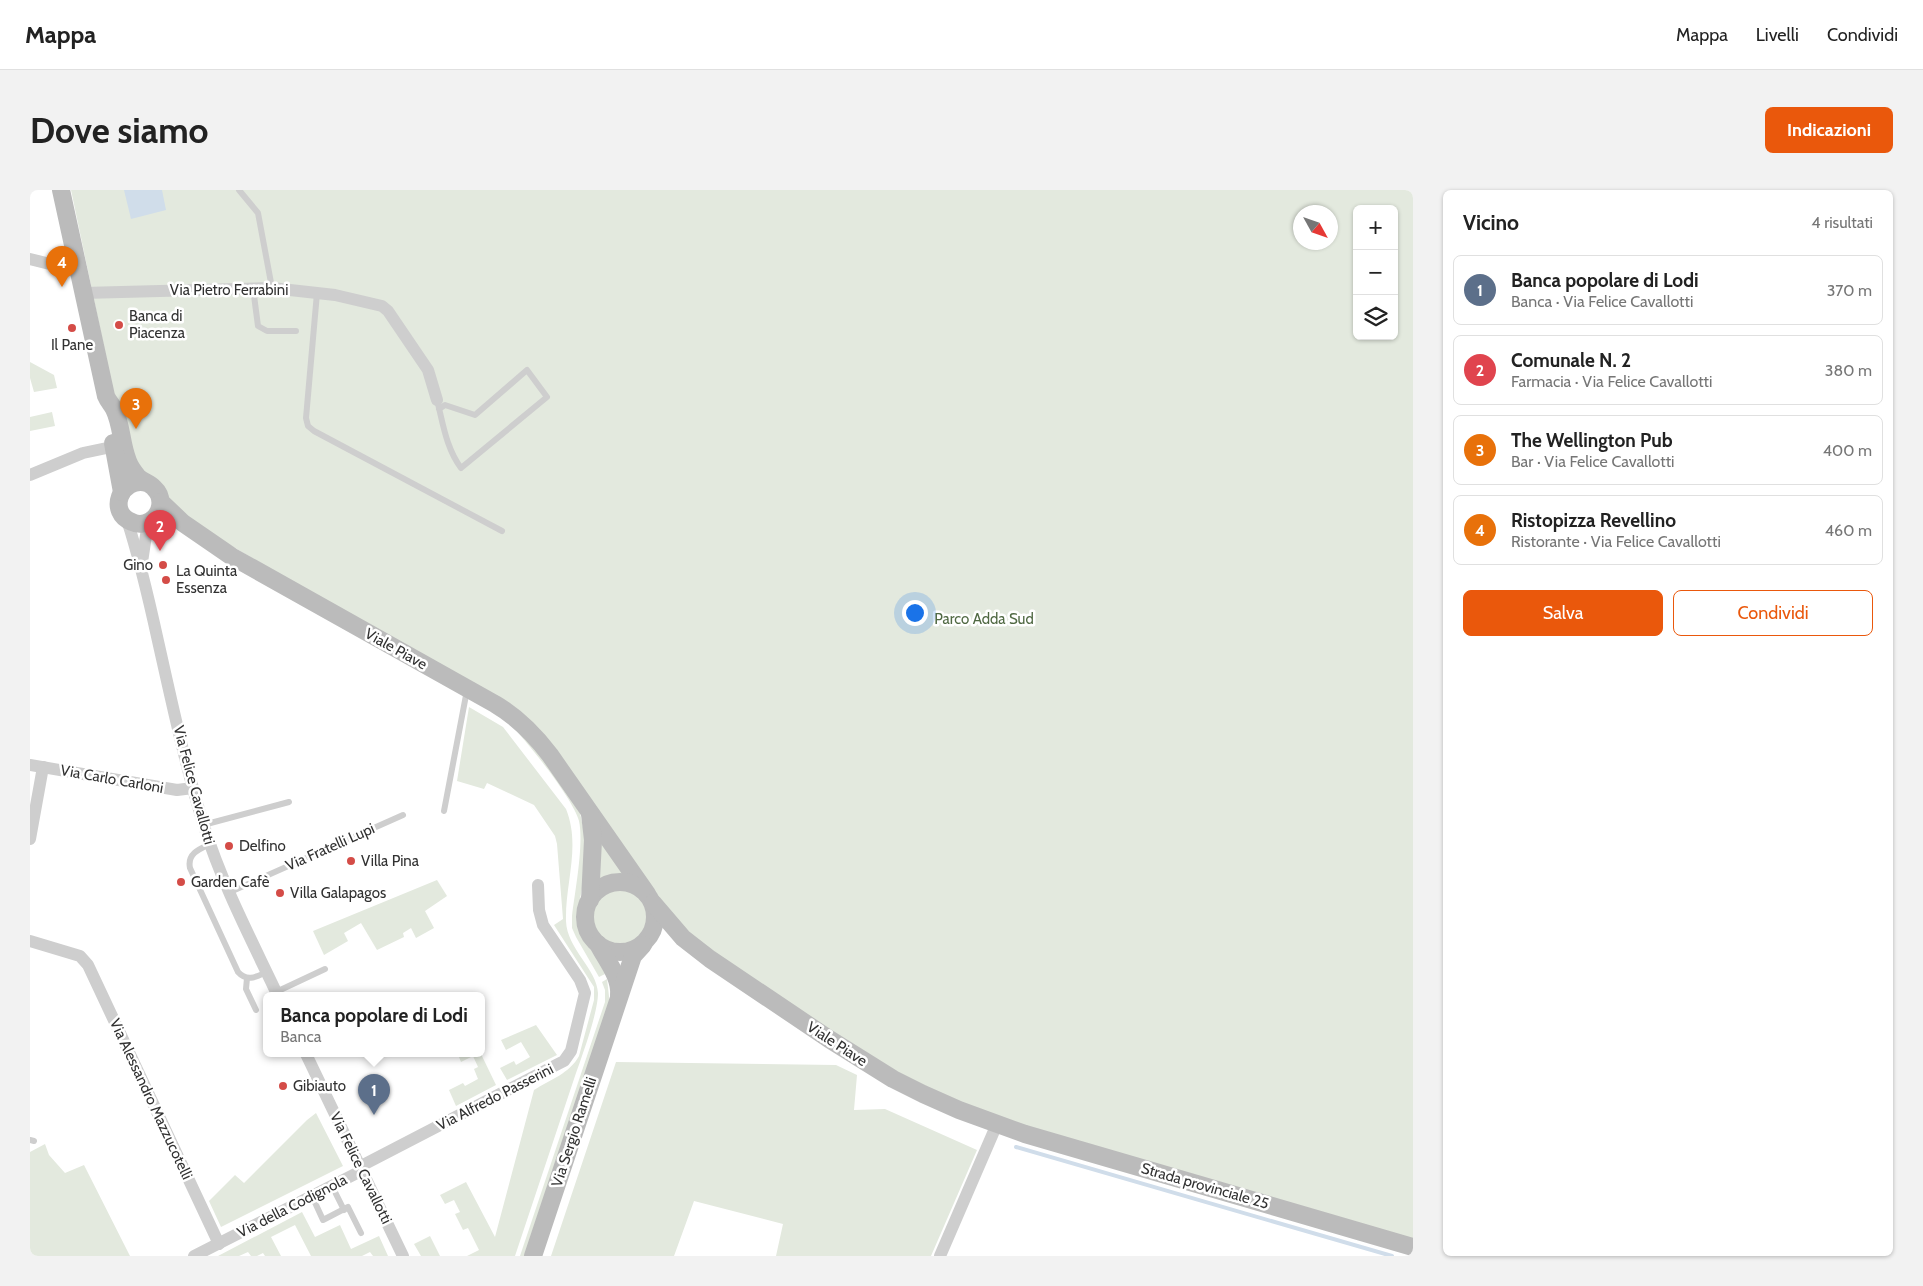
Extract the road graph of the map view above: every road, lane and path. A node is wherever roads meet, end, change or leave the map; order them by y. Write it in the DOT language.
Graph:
graph roads {
  1 [pos="62,190"];
  2 [pos="239,190"];
  3 [pos="30,259"];
  4 [pos="78,271"];
  5 [pos="253,288"];
  6 [pos="272,288"];
  7 [pos="83,292"];
  8 [pos="317,293"];
  9 [pos="296,331"];
  10 [pos="438,405"];
  11 [pos="118,445"];
  12 [pos="30,475"];
  13 [pos="147,483"];
  14 [pos="122,492"];
  15 [pos="155,513"];
  16 [pos="127,520"];
  17 [pos="502,531"];
  18 [pos="142,564"];
  19 [pos="468,688"];
  20 [pos="36,766"];
  21 [pos="193,788"];
  22 [pos="289,802"];
  23 [pos="584,803"];
  24 [pos="444,811"];
  25 [pos="403,815"];
  26 [pos="204,824"];
  27 [pos="30,839"];
  28 [pos="210,844"];
  29 [pos="538,885"];
  30 [pos="230,892"];
  31 [pos="650,899"];
  32 [pos="590,900"];
  33 [pos="30,941"];
  34 [pos="645,942"];
  35 [pos="689,943"];
  36 [pos="598,944"];
  37 [pos="325,969"];
  38 [pos="267,972"];
  39 [pos="247,978"];
  40 [pos="276,992"];
  41 [pos="281,992"];
  42 [pos="616,1008"];
  43 [pos="256,1010"];
  44 [pos="307,1057"];
  45 [pos="997,1124"];
  46 [pos="362,1168"];
  47 [pos="332,1186"];
  48 [pos="312,1196"];
  49 [pos="344,1210"];
  50 [pos="361,1233"];
  51 [pos="219,1244"];
  52 [pos="1413,1247"];
  53 [pos="194,1256"];
  54 [pos="403,1256"];
  55 [pos="533,1256"];
  56 [pos="940,1256"];
  1 -- 4 [label="street"];
  2 -- 6 [label="lane"];
  3 -- 4 [label="street"];
  4 -- 7 [label="street"];
  5 -- 6 [label="street, Via Pietro Ferrabini"];
  5 -- 7 [label="street, Via Pietro Ferrabini"];
  5 -- 9 [label="lane"];
  6 -- 8 [label="street, Via Pietro Ferrabini"];
  7 -- 11 [label="street"];
  8 -- 10 [label="street, Via Pietro Ferrabini"];
  8 -- 17 [label="lane"];
  10 -- 10 [label="lane"];
  11 -- 12 [label="street"];
  11 -- 13 [label="street"];
  11 -- 14 [label="street"];
  13 -- 14 [label="street"];
  13 -- 15 [label="street"];
  14 -- 16 [label="street"];
  15 -- 16 [label="street"];
  15 -- 18 [label="street, Via Felice Cavallotti"];
  15 -- 19 [label="street, Viale Piave"];
  16 -- 18 [label="street, Via Felice Cavallotti"];
  18 -- 21 [label="street, Via Felice Cavallotti"];
  19 -- 23 [label="street, Viale Piave"];
  19 -- 24 [label="lane"];
  20 -- 21 [label="street, Via Carlo Carloni"];
  20 -- 27 [label="street"];
  21 -- 26 [label="street, Via Felice Cavallotti"];
  22 -- 26 [label="lane"];
  23 -- 31 [label="street, Viale Piave"];
  23 -- 32 [label="street, Viale Piave"];
  25 -- 30 [label="lane, Via Fratelli Lupi"];
  26 -- 28 [label="street, Via Felice Cavallotti"];
  28 -- 30 [label="street, Via Felice Cavallotti"];
  28 -- 39 [label="lane"];
  29 -- 46 [label="street, Via Alfredo Passerini"];
  30 -- 38 [label="street, Via Felice Cavallotti"];
  31 -- 32 [label="street, Viale Piave"];
  31 -- 34 [label="street"];
  31 -- 35 [label="street, Viale Piave"];
  32 -- 36 [label="street, Viale Piave"];
  33 -- 51 [label="street, Via Alessandro Mazzucotelli"];
  34 -- 35 [label="street, Viale Piave"];
  34 -- 36 [label="street, Viale Piave"];
  34 -- 42 [label="street, Via Sergio Ramelli"];
  35 -- 45 [label="street, Viale Piave"];
  36 -- 42 [label="street, Via Sergio Ramelli"];
  37 -- 41 [label="lane"];
  38 -- 39 [label="lane"];
  38 -- 40 [label="street, Via Felice Cavallotti"];
  39 -- 43 [label="lane"];
  42 -- 55 [label="street, Via Sergio Ramelli"];
  44 -- 46 [label="street, Via Felice Cavallotti"];
  45 -- 52 [label="street, Strada provinciale 25"];
  45 -- 56 [label="street"];
  46 -- 47 [label="street, Via della Codignola"];
  46 -- 54 [label="street, Via Felice Cavallotti"];
  47 -- 48 [label="street, Via della Codignola"];
  47 -- 49 [label="lane"];
  48 -- 49 [label="lane"];
  48 -- 51 [label="street, Via della Codignola"];
  49 -- 50 [label="lane"];
  51 -- 53 [label="street, Via della Codignola"];
}
